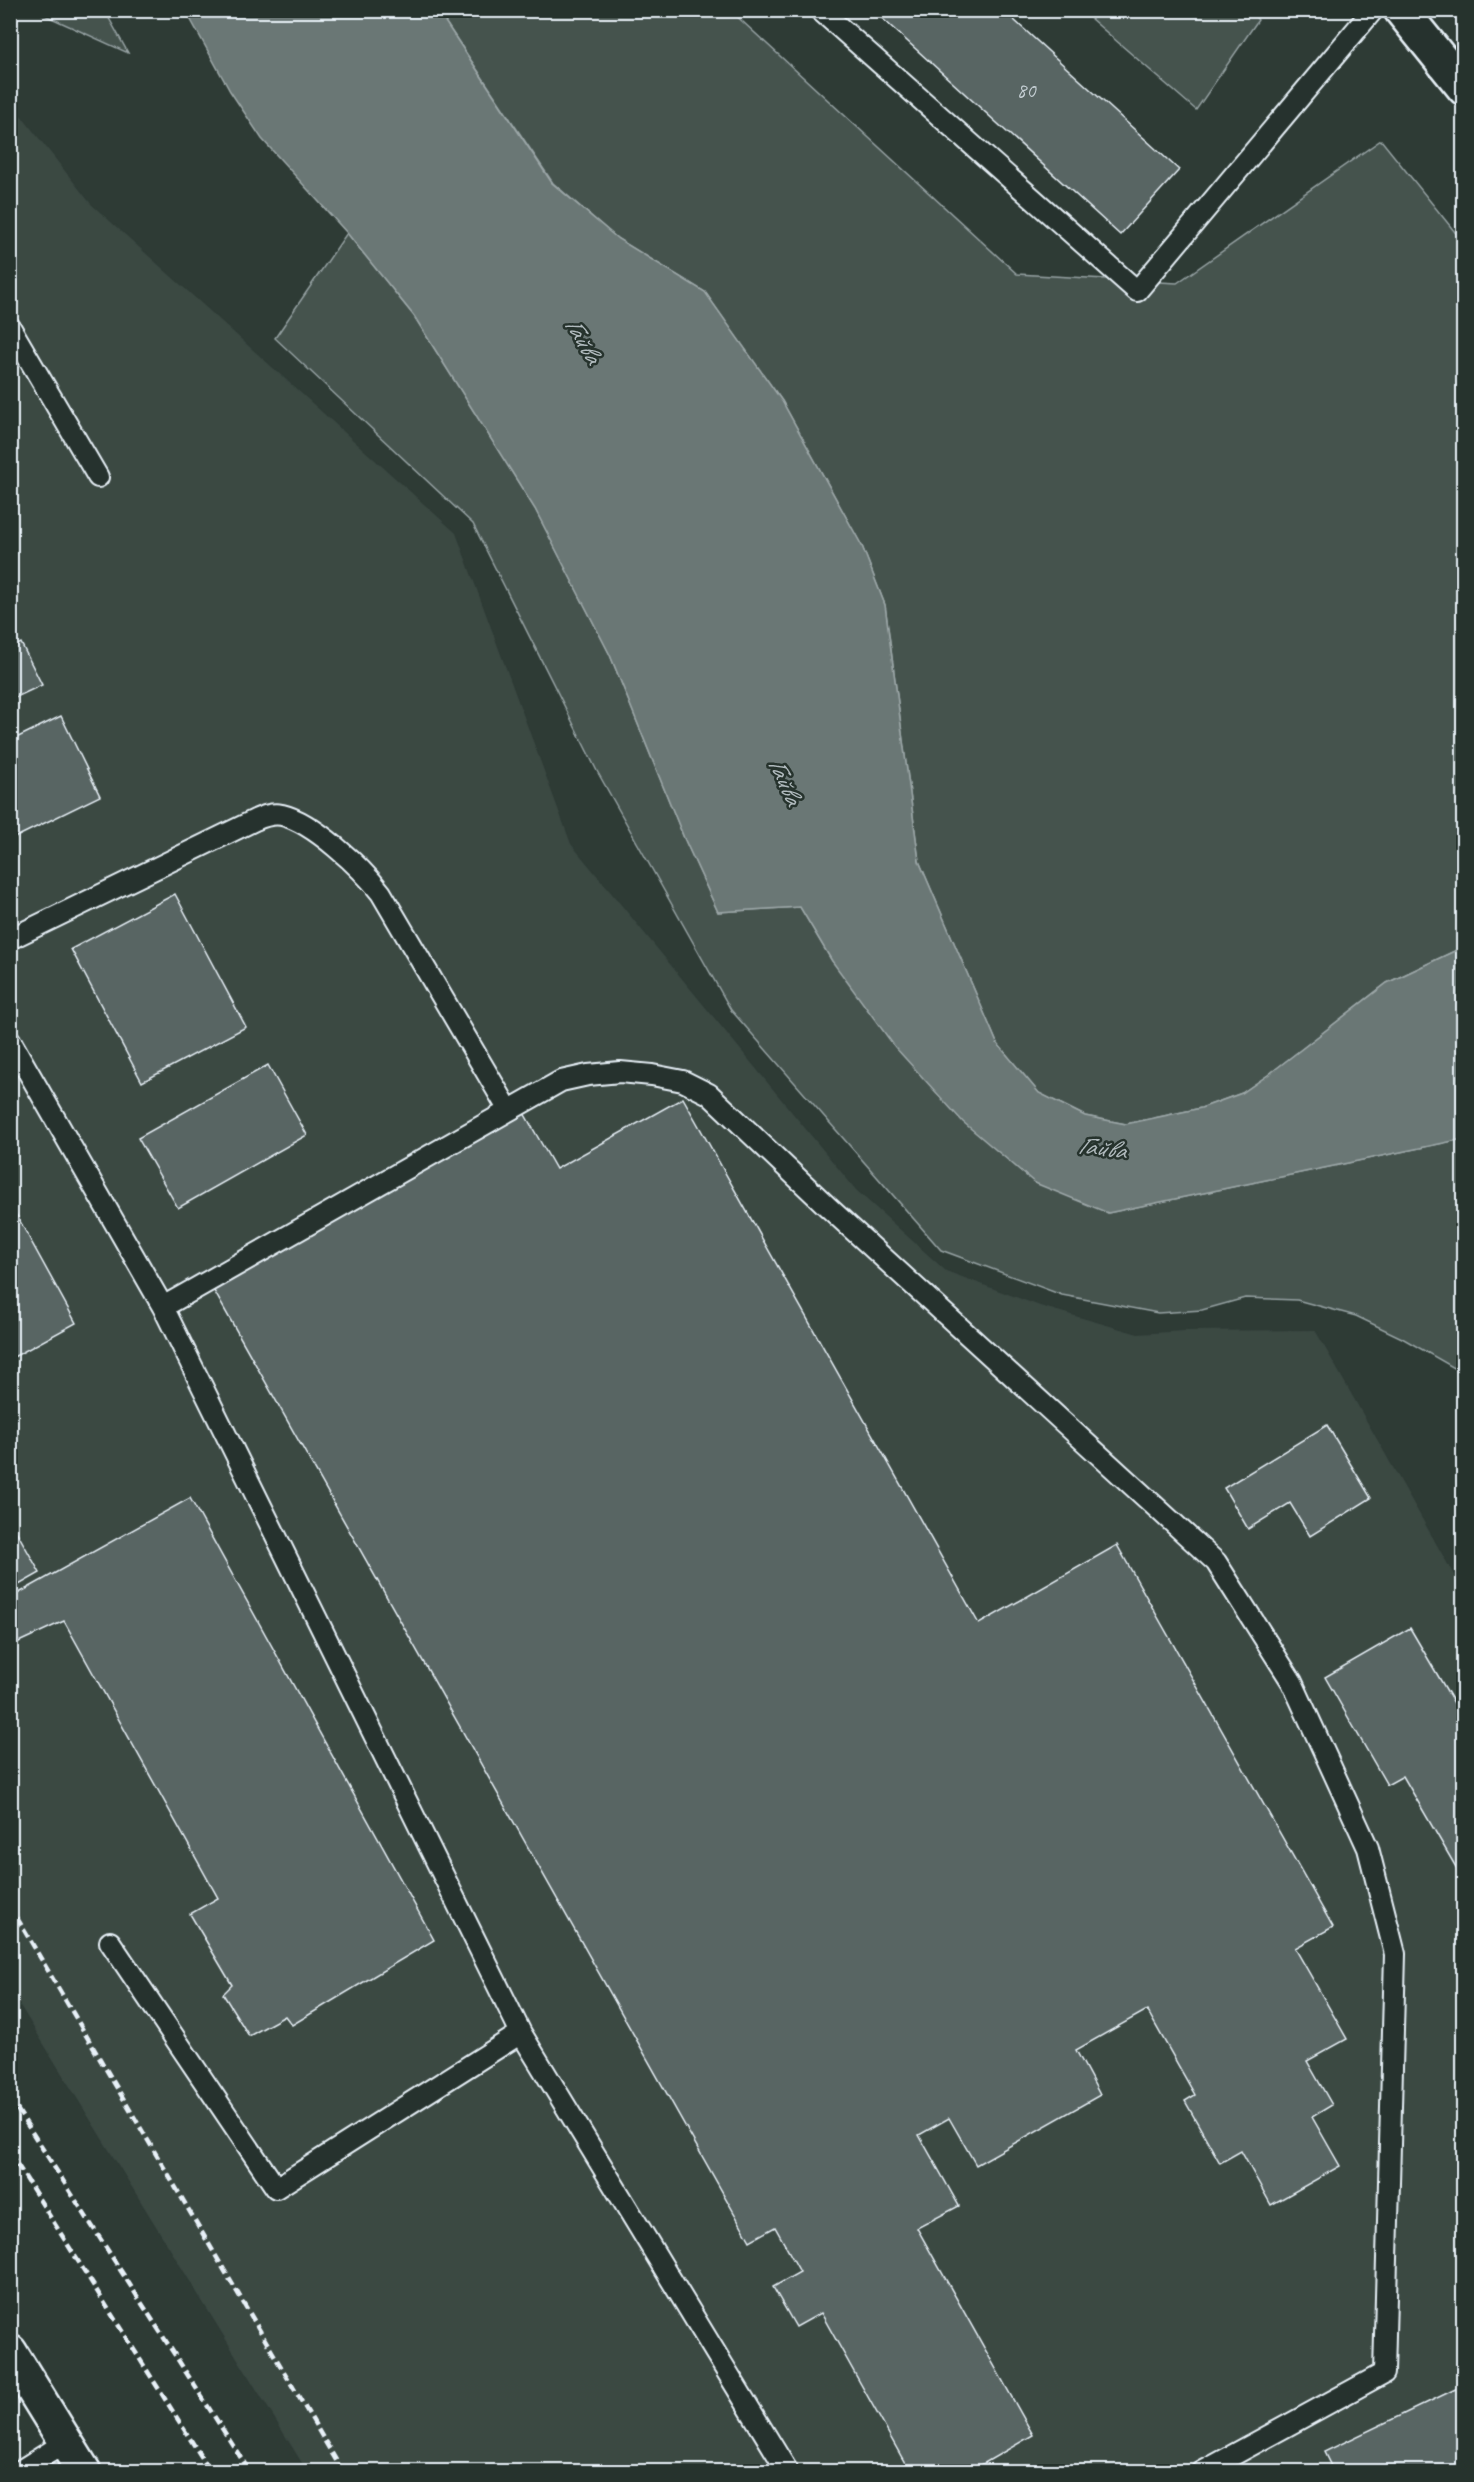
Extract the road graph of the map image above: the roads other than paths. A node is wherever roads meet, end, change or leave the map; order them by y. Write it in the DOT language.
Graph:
graph roads {
  1 [pos="820,10"];
  2 [pos="1373,10"];
  3 [pos="1401,10"];
  4 [pos="1464,88"];
  5 [pos="10,327"];
  6 [pos="98,477"];
  7 [pos="10,939"];
  8 [pos="10,1040"];
  9 [pos="508,1109"];
  10 [pos="163,1307"];
  11 [pos="110,1942"];
  12 [pos="521,2033"];
  13 [pos="10,2352"];
  14 [pos="66,2442"];
  15 [pos="18,2472"];
  16 [pos="84,2472"];
  17 [pos="788,2472"];
  18 [pos="1202,2472"];
  1 -- 2 [label="lane"];
  3 -- 4 [label="street"];
  5 -- 6 [label="lane"];
  7 -- 9 [label="lane"];
  8 -- 10 [label="lane"];
  9 -- 10 [label="lane"];
  9 -- 18 [label="lane"];
  10 -- 12 [label="lane"];
  11 -- 12 [label="lane"];
  12 -- 17 [label="lane"];
  13 -- 14 [label="street"];
  14 -- 15 [label="lane"];
  14 -- 16 [label="street"];
}
